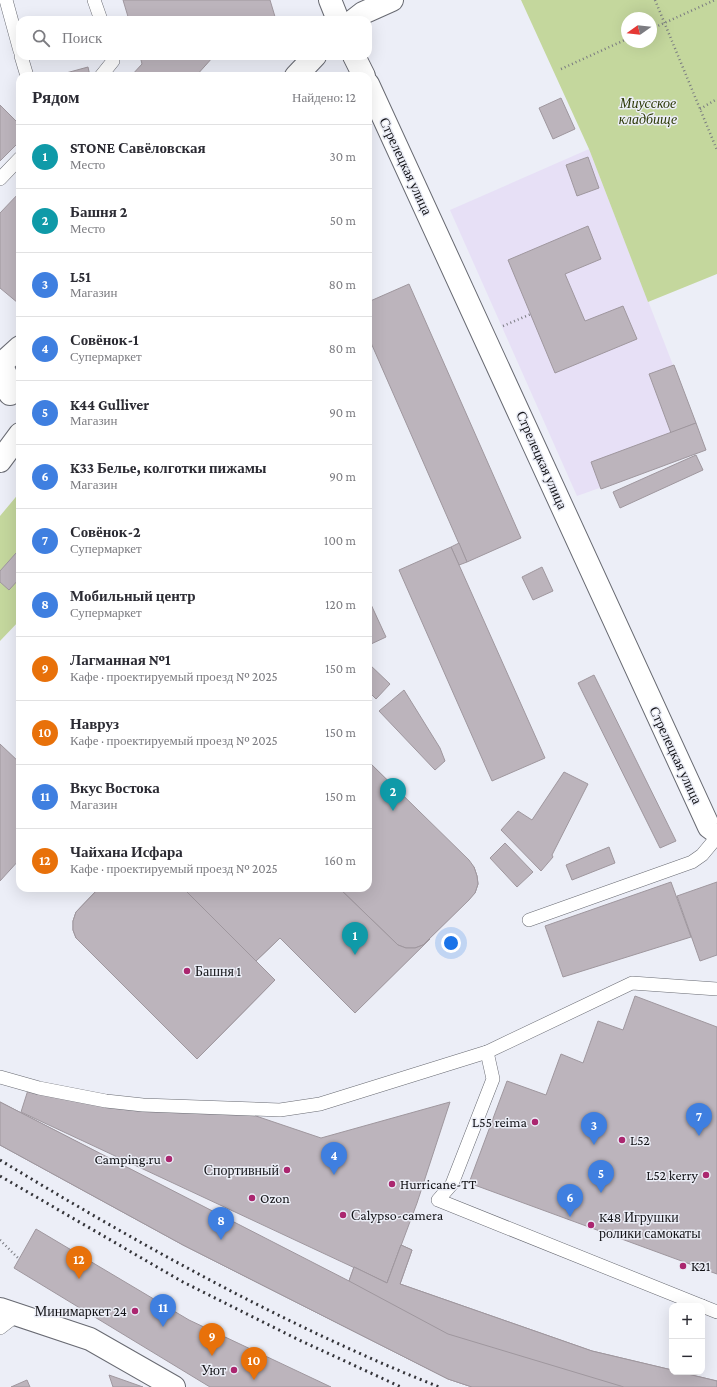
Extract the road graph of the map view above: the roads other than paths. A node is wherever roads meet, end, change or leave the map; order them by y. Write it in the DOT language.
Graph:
graph roads {
  1 [pos="6,0"];
  2 [pos="94,0"];
  3 [pos="330,0"];
  4 [pos="392,0"];
  5 [pos="100,16"];
  6 [pos="336,16"];
  7 [pos="359,16"];
  8 [pos="16,36"];
  9 [pos="22,60"];
  10 [pos="113,60"];
  11 [pos="311,60"];
  12 [pos="356,60"];
  13 [pos="26,72"];
  14 [pos="103,72"];
  15 [pos="300,72"];
  16 [pos="362,72"];
  17 [pos="372,93"];
  18 [pos="16,162"];
  19 [pos="0,179"];
  20 [pos="16,350"];
  21 [pos="0,364"];
  22 [pos="10,394"];
  23 [pos="16,439"];
  24 [pos="0,460"];
  25 [pos="717,833"];
  26 [pos="717,836"];
  27 [pos="529,920"];
  28 [pos="717,989"];
  29 [pos="487,1052"];
  30 [pos="0,1077"];
  31 [pos="695,1303"];
  32 [pos="705,1307"];
  33 [pos="9,1312"];
  34 [pos="717,1312"];
  35 [pos="0,1328"];
  36 [pos="174,1387"];
  1 -- 8 [label="lane"];
  2 -- 5 [label="lane"];
  3 -- 6 [label="street"];
  4 -- 7 [label="street"];
  9 -- 13 [label="lane"];
  10 -- 14 [label="lane"];
  11 -- 15 [label="street"];
  12 -- 16 [label="street"];
  17 -- 25 [label="street, Стрелецкая улица"];
  18 -- 19 [label="lane"];
  20 -- 21 [label="street"];
  21 -- 22 [label="street"];
  23 -- 24 [label="street"];
  26 -- 27 [label="lane"];
  28 -- 29 [label="lane"];
  29 -- 30 [label="lane"];
  29 -- 31 [label="lane"];
  32 -- 34 [label="lane"];
  33 -- 35 [label="lane"];
  33 -- 36 [label="street"];
}
